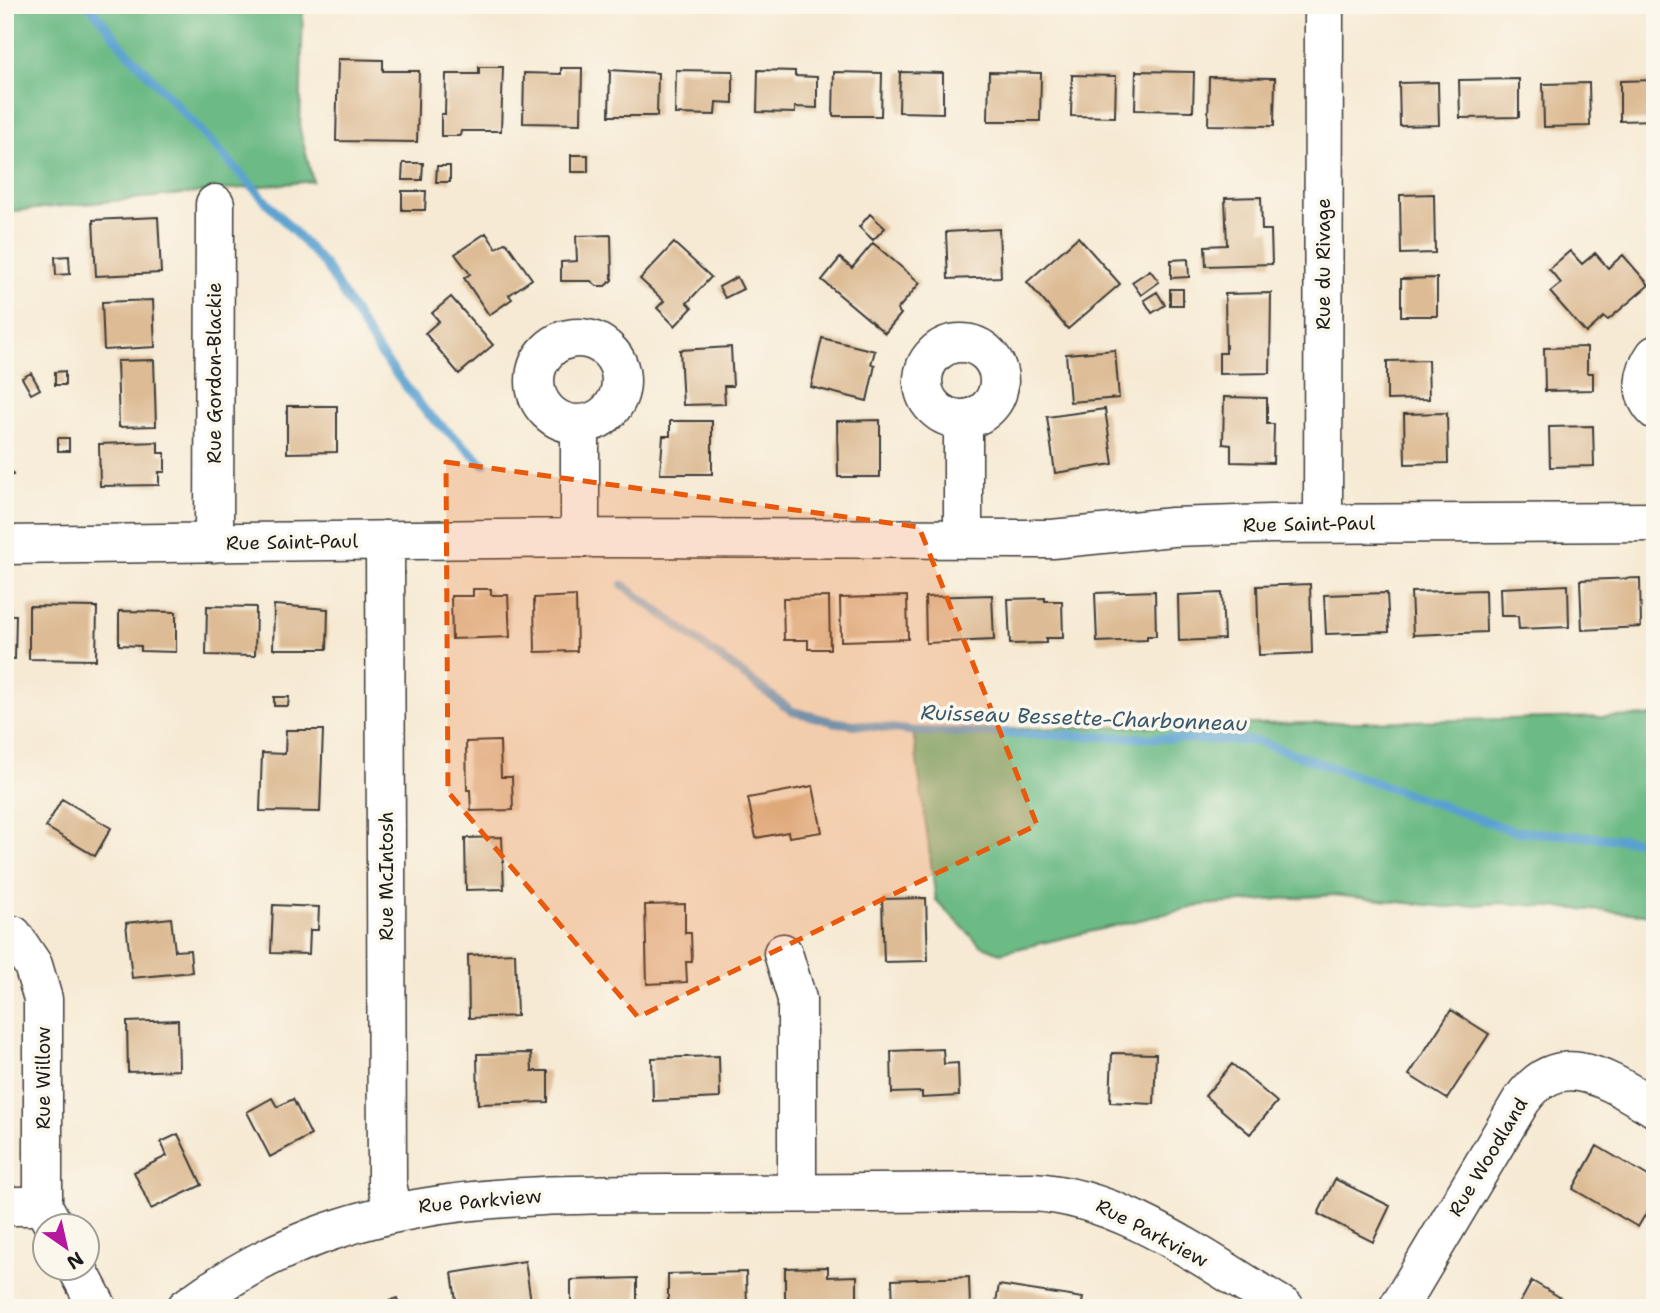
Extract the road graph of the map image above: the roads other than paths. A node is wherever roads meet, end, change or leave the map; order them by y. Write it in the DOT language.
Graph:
graph roads {
  1 [pos="1324,5"];
  2 [pos="215,204"];
  3 [pos="1655,355"];
  4 [pos="1655,410"];
  5 [pos="963,419"];
  6 [pos="580,424"];
  7 [pos="1323,523"];
  8 [pos="1655,523"];
  9 [pos="580,538"];
  10 [pos="963,538"];
  11 [pos="385,540"];
  12 [pos="214,543"];
  13 [pos="5,545"];
  14 [pos="13,935"];
  15 [pos="783,953"];
  16 [pos="1655,1108"];
  17 [pos="797,1193"];
  18 [pos="5,1206"];
  19 [pos="393,1211"];
  20 [pos="32,1212"];
  21 [pos="49,1212"];
  22 [pos="84,1282"];
  23 [pos="1241,1297"];
  24 [pos="98,1308"];
  25 [pos="186,1308"];
  26 [pos="1285,1308"];
  27 [pos="1398,1308"];
  1 -- 7 [label="street, Rue du Rivage"];
  2 -- 12 [label="street, Rue Gordon-Blackie"];
  3 -- 4 [label="street"];
  5 -- 10 [label="street"];
  6 -- 9 [label="street"];
  7 -- 8 [label="street, Rue Saint-Paul"];
  7 -- 10 [label="street, Rue Saint-Paul"];
  9 -- 10 [label="street, Rue Saint-Paul"];
  9 -- 11 [label="street, Rue Saint-Paul"];
  11 -- 12 [label="street, Rue Saint-Paul"];
  11 -- 19 [label="street, Rue McIntosh"];
  12 -- 13 [label="street, Rue Saint-Paul"];
  14 -- 21 [label="street, Rue Willow"];
  15 -- 17 [label="street"];
  16 -- 27 [label="street, Rue Woodland"];
  17 -- 19 [label="street, Rue Parkview"];
  17 -- 23 [label="street, Rue Parkview"];
  18 -- 20 [label="street"];
  19 -- 25 [label="street, Rue Parkview"];
  22 -- 24 [label="street"];
  23 -- 26 [label="street, Rue Parkview"];
}
